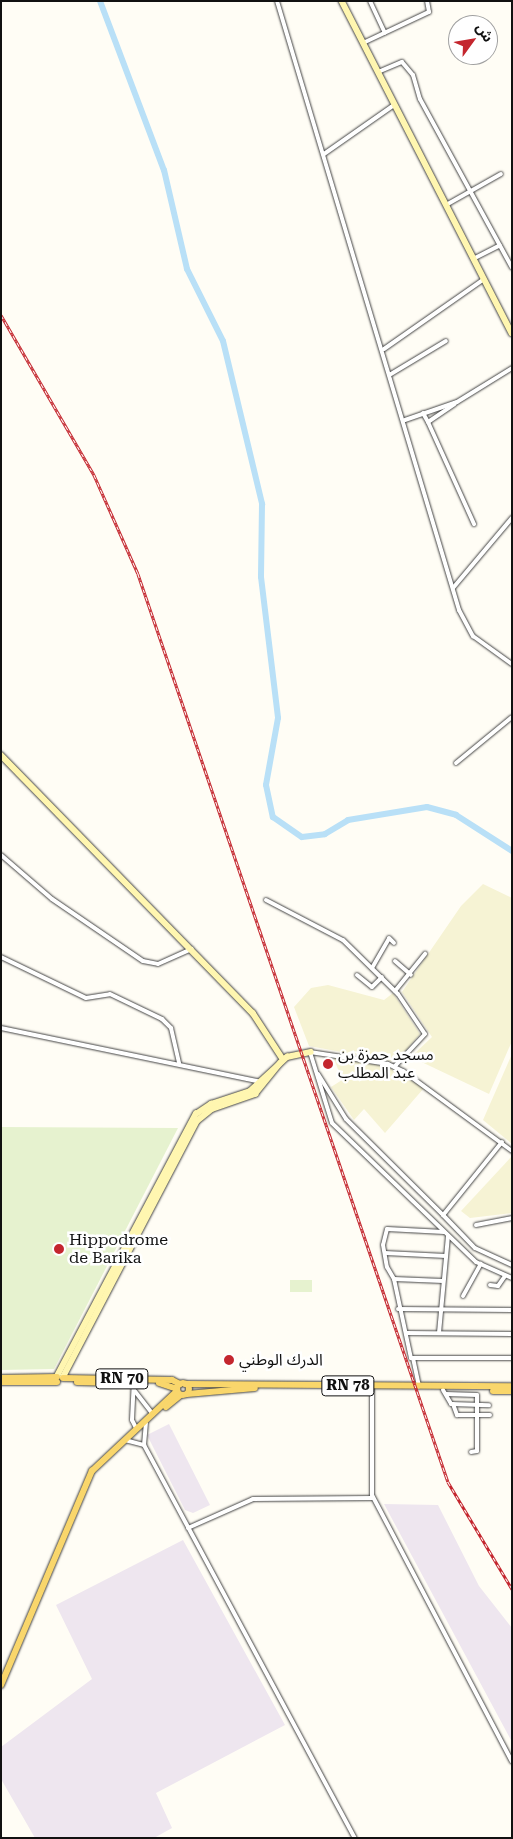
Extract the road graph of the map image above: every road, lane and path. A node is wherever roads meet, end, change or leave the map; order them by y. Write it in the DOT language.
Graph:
graph roads {
  1 [pos="277,1"];
  2 [pos="370,1"];
  3 [pos="427,1"];
  4 [pos="345,2"];
  5 [pos="385,33"];
  6 [pos="363,44"];
  7 [pos="378,72"];
  8 [pos="394,105"];
  9 [pos="324,154"];
  10 [pos="501,174"];
  11 [pos="470,192"];
  12 [pos="446,205"];
  13 [pos="500,246"];
  14 [pos="474,259"];
  15 [pos="512,268"];
  16 [pos="484,279"];
  17 [pos="512,333"];
  18 [pos="446,341"];
  19 [pos="384,349"];
  20 [pos="512,368"];
  21 [pos="391,374"];
  22 [pos="457,402"];
  23 [pos="435,407"];
  24 [pos="423,413"];
  25 [pos="438,415"];
  26 [pos="405,420"];
  27 [pos="428,422"];
  28 [pos="512,518"];
  29 [pos="474,524"];
  30 [pos="453,588"];
  31 [pos="512,664"];
  32 [pos="512,717"];
  33 [pos="1,755"];
  34 [pos="456,763"];
  35 [pos="1,855"];
  36 [pos="266,900"];
  37 [pos="394,943"];
  38 [pos="192,949"];
  39 [pos="425,954"];
  40 [pos="1,957"];
  41 [pos="395,961"];
  42 [pos="372,968"];
  43 [pos="357,975"];
  44 [pos="411,975"];
  45 [pos="382,977"];
  46 [pos="395,991"];
  47 [pos="1,1028"];
  48 [pos="310,1052"];
  49 [pos="282,1060"];
  50 [pos="179,1063"];
  51 [pos="394,1067"];
  52 [pos="318,1073"];
  53 [pos="263,1084"];
  54 [pos="502,1142"];
  55 [pos="512,1150"];
  56 [pos="443,1215"];
  57 [pos="512,1218"];
  58 [pos="476,1226"];
  59 [pos="444,1232"];
  60 [pos="448,1236"];
  61 [pos="385,1253"];
  62 [pos="446,1256"];
  63 [pos="481,1264"];
  64 [pos="512,1265"];
  65 [pos="505,1276"];
  66 [pos="512,1278"];
  67 [pos="394,1279"];
  68 [pos="443,1281"];
  69 [pos="490,1285"];
  70 [pos="463,1296"];
  71 [pos="398,1308"];
  72 [pos="440,1309"];
  73 [pos="512,1310"];
  74 [pos="406,1333"];
  75 [pos="439,1333"];
  76 [pos="512,1334"];
  77 [pos="413,1358"];
  78 [pos="512,1358"];
  79 [pos="1,1378"];
  80 [pos="60,1379"];
  81 [pos="134,1381"];
  82 [pos="1,1382"];
  83 [pos="155,1383"];
  84 [pos="419,1386"];
  85 [pos="512,1386"];
  86 [pos="372,1389"];
  87 [pos="134,1390"];
  88 [pos="181,1390"];
  89 [pos="512,1391"];
  90 [pos="444,1392"];
  91 [pos="453,1404"];
  92 [pos="477,1405"];
  93 [pos="489,1405"];
  94 [pos="477,1415"];
  95 [pos="490,1415"];
  96 [pos="151,1417"];
  97 [pos="136,1428"];
  98 [pos="121,1440"];
  99 [pos="144,1445"];
  100 [pos="472,1452"];
  101 [pos="373,1498"];
  102 [pos="188,1528"];
  103 [pos="1,1685"];
  104 [pos="512,1762"];
  105 [pos="355,1838"];
  1 -- 9 [label="street"];
  2 -- 5 [label="street"];
  3 -- 5 [label="street"];
  4 -- 6 [label="street"];
  5 -- 6 [label="street"];
  6 -- 7 [label="street"];
  7 -- 8 [label="street"];
  7 -- 11 [label="street"];
  8 -- 9 [label="street"];
  8 -- 12 [label="street"];
  9 -- 19 [label="street"];
  10 -- 11 [label="street"];
  11 -- 12 [label="street"];
  11 -- 13 [label="street"];
  12 -- 14 [label="street"];
  13 -- 14 [label="street"];
  13 -- 15 [label="street"];
  14 -- 16 [label="street"];
  16 -- 17 [label="street"];
  16 -- 19 [label="street"];
  18 -- 21 [label="street"];
  19 -- 21 [label="street"];
  20 -- 22 [label="street"];
  21 -- 26 [label="street"];
  22 -- 23 [label="street"];
  22 -- 25 [label="street"];
  23 -- 24 [label="street"];
  23 -- 25 [label="street"];
  24 -- 26 [label="street"];
  24 -- 27 [label="street"];
  25 -- 27 [label="street"];
  26 -- 30 [label="street"];
  27 -- 29 [label="street"];
  28 -- 30 [label="street"];
  30 -- 31 [label="street"];
  32 -- 34 [label="street"];
  33 -- 38 [label="street"];
  35 -- 38 [label="street"];
  36 -- 42 [label="street"];
  37 -- 42 [label="street"];
  38 -- 49 [label="street"];
  39 -- 44 [label="street"];
  40 -- 50 [label="street"];
  41 -- 44 [label="street"];
  42 -- 45 [label="street"];
  43 -- 45 [label="street"];
  44 -- 46 [label="street"];
  45 -- 46 [label="street"];
  46 -- 51 [label="street"];
  47 -- 50 [label="street"];
  48 -- 49 [label="street"];
  48 -- 51 [label="street"];
  48 -- 52 [label="street"];
  49 -- 53 [label="street"];
  50 -- 53 [label="street"];
  51 -- 54 [label="street"];
  52 -- 56 [label="street"];
  52 -- 59 [label="street"];
  53 -- 80 [label="street"];
  54 -- 55 [label="street"];
  54 -- 56 [label="street"];
  56 -- 64 [label="street"];
  57 -- 58 [label="street"];
  59 -- 60 [label="street"];
  59 -- 61 [label="street"];
  60 -- 62 [label="street"];
  60 -- 63 [label="street"];
  61 -- 62 [label="street"];
  61 -- 67 [label="street"];
  62 -- 68 [label="street"];
  63 -- 65 [label="street"];
  63 -- 70 [label="street"];
  65 -- 66 [label="street"];
  65 -- 69 [label="street"];
  67 -- 68 [label="street"];
  67 -- 71 [label="street"];
  68 -- 72 [label="street"];
  71 -- 72 [label="street"];
  71 -- 74 [label="street"];
  72 -- 73 [label="street"];
  72 -- 75 [label="street"];
  74 -- 75 [label="street"];
  74 -- 77 [label="street"];
  75 -- 76 [label="street"];
  77 -- 78 [label="street"];
  77 -- 84 [label="street"];
  79 -- 80 [label="main road, RN 70"];
  80 -- 81 [label="main road, RN 70"];
  80 -- 82 [label="main road, RN 70"];
  81 -- 83 [label="main road, RN 70"];
  81 -- 87 [label="street"];
  81 -- 88 [label="main road, RN 70"];
  83 -- 88 [label="main road, RN 78"];
  84 -- 85 [label="main road, RN 78"];
  84 -- 88 [label="main road, RN 78"];
  86 -- 88 [label="main road, RN 78"];
  86 -- 90 [label="main road, RN 78"];
  86 -- 101 [label="street"];
  87 -- 96 [label="street"];
  87 -- 97 [label="street"];
  88 -- 96 [label="main road"];
  89 -- 90 [label="main road, RN 78"];
  90 -- 91 [label="street"];
  90 -- 92 [label="street"];
  91 -- 92 [label="street"];
  91 -- 94 [label="street"];
  92 -- 93 [label="street"];
  92 -- 94 [label="street"];
  94 -- 95 [label="street"];
  94 -- 100 [label="street"];
  96 -- 97 [label="main road"];
  96 -- 99 [label="street"];
  97 -- 98 [label="main road"];
  98 -- 99 [label="street"];
  98 -- 103 [label="main road"];
  99 -- 102 [label="street"];
  101 -- 102 [label="street"];
  101 -- 104 [label="street"];
  102 -- 105 [label="street"];
}
